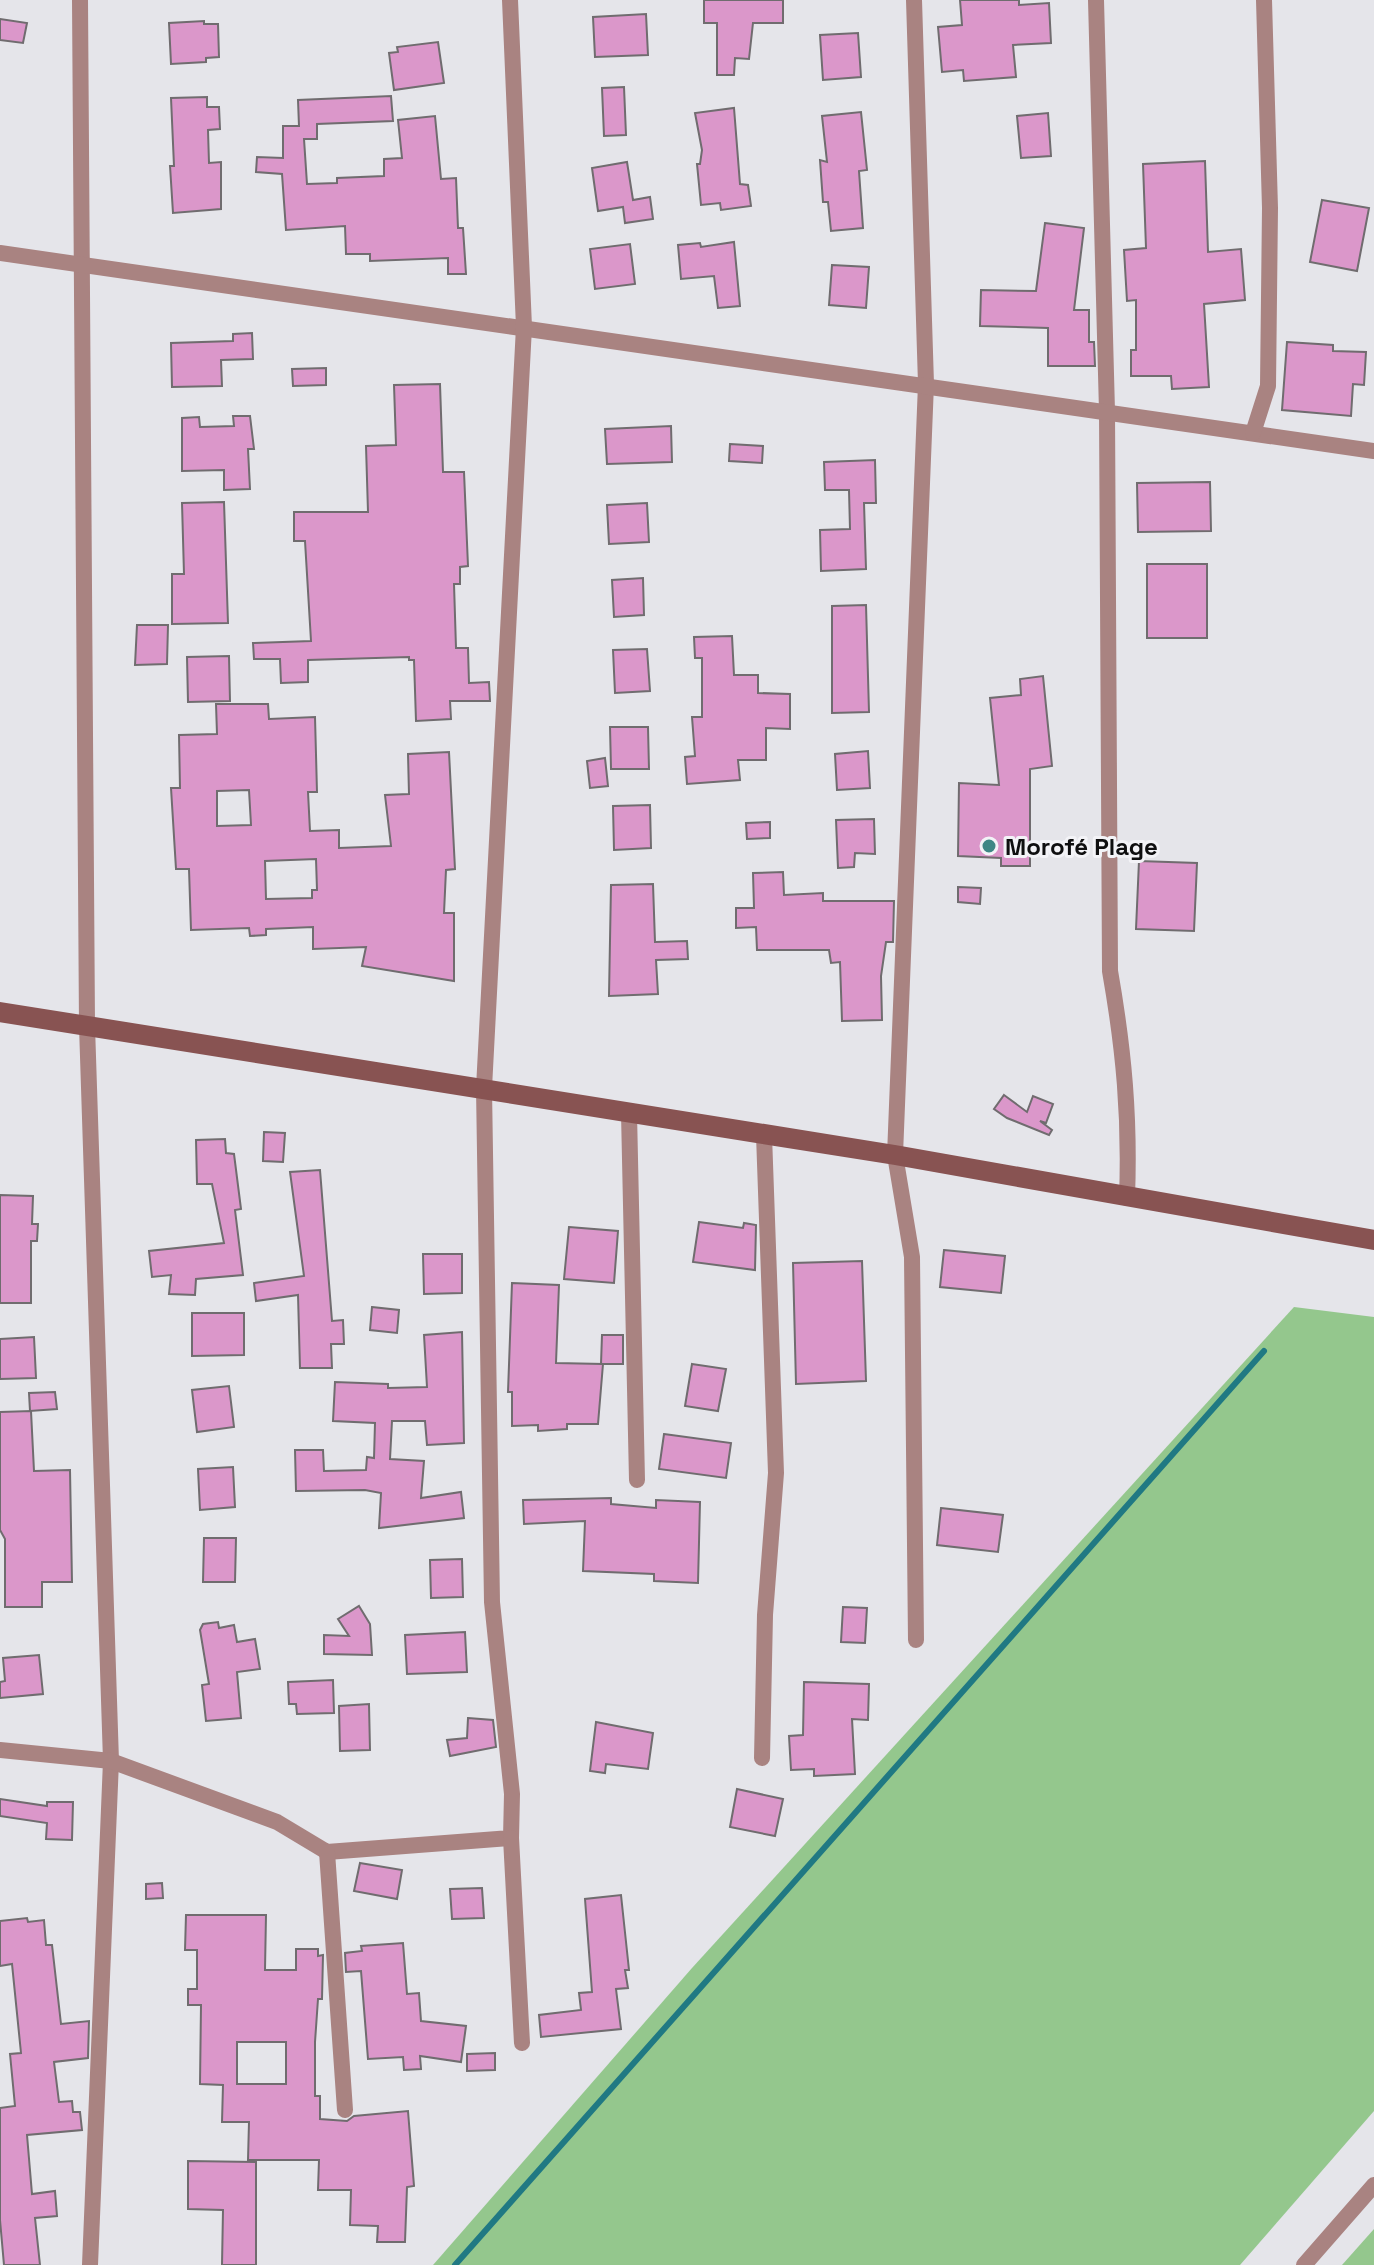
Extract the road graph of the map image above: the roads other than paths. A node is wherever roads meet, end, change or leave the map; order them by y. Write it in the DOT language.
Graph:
graph roads {
  1 [pos="80,0"];
  2 [pos="510,0"];
  3 [pos="914,0"];
  4 [pos="1096,0"];
  5 [pos="1264,0"];
  6 [pos="0,253"];
  7 [pos="80,265"];
  8 [pos="524,327"];
  9 [pos="926,384"];
  10 [pos="1107,411"];
  11 [pos="1253,433"];
  12 [pos="1374,449"];
  13 [pos="0,1012"];
  14 [pos="87,1026"];
  15 [pos="484,1088"];
  16 [pos="629,1113"];
  17 [pos="764,1135"];
  18 [pos="895,1155"];
  19 [pos="1127,1198"];
  20 [pos="1374,1240"];
  21 [pos="637,1480"];
  22 [pos="916,1640"];
  23 [pos="0,1750"];
  24 [pos="762,1758"];
  25 [pos="111,1761"];
  26 [pos="511,1838"];
  27 [pos="327,1852"];
  28 [pos="522,2043"];
  29 [pos="345,2110"];
  30 [pos="1374,2185"];
  31 [pos="90,2265"];
  32 [pos="1304,2265"];
  1 -- 7 [label="street"];
  2 -- 8 [label="street"];
  3 -- 9 [label="street"];
  4 -- 10 [label="street"];
  5 -- 11 [label="street"];
  6 -- 7 [label="street"];
  7 -- 8 [label="street"];
  7 -- 14 [label="street"];
  8 -- 9 [label="street"];
  8 -- 15 [label="street"];
  9 -- 10 [label="street"];
  9 -- 18 [label="street"];
  10 -- 11 [label="street"];
  10 -- 19 [label="street"];
  11 -- 12 [label="street"];
  13 -- 14 [label="street"];
  14 -- 15 [label="street"];
  14 -- 25 [label="street"];
  15 -- 16 [label="street"];
  15 -- 26 [label="street"];
  16 -- 17 [label="street"];
  16 -- 21 [label="street"];
  17 -- 18 [label="street"];
  17 -- 24 [label="street"];
  18 -- 19 [label="street"];
  18 -- 22 [label="street"];
  19 -- 20 [label="street"];
  23 -- 25 [label="street"];
  25 -- 27 [label="street"];
  25 -- 31 [label="street"];
  26 -- 27 [label="street"];
  26 -- 28 [label="street"];
  27 -- 29 [label="street"];
  30 -- 32 [label="street"];
}
